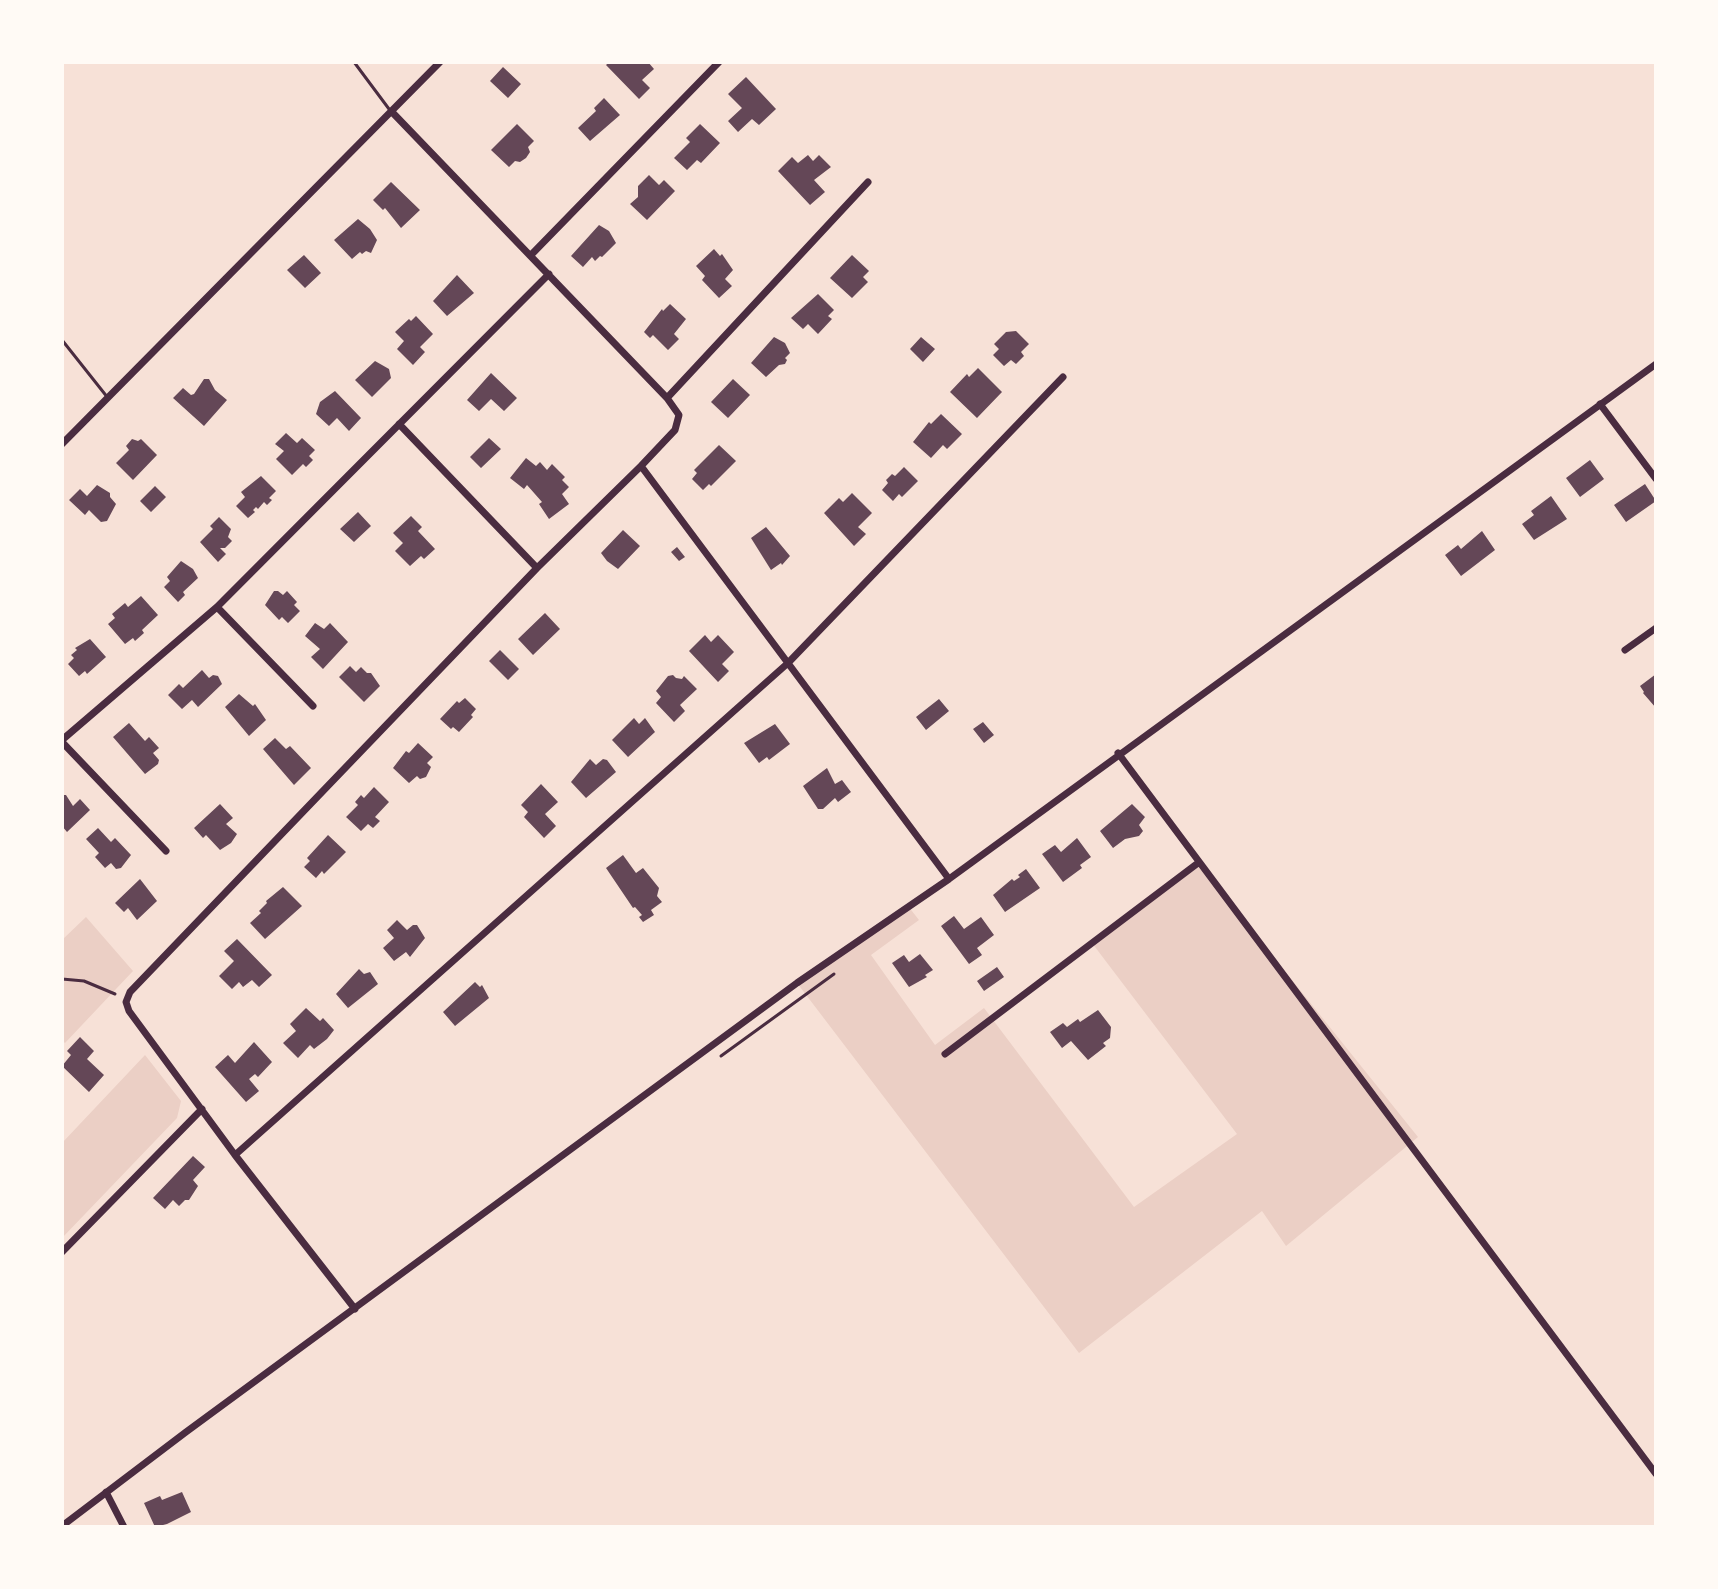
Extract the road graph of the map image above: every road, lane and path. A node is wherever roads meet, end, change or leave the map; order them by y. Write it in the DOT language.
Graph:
graph roads {
  1 [pos="354,62"];
  2 [pos="440,62"];
  3 [pos="719,62"];
  4 [pos="392,112"];
  5 [pos="868,182"];
  6 [pos="531,255"];
  7 [pos="549,274"];
  8 [pos="62,340"];
  9 [pos="1656,364"];
  10 [pos="1063,377"];
  11 [pos="108,398"];
  12 [pos="667,398"];
  13 [pos="1600,404"];
  14 [pos="399,424"];
  15 [pos="62,444"];
  16 [pos="641,466"];
  17 [pos="1656,479"];
  18 [pos="537,568"];
  19 [pos="217,607"];
  20 [pos="1656,628"];
  21 [pos="1625,650"];
  22 [pos="788,663"];
  23 [pos="313,706"];
  24 [pos="62,741"];
  25 [pos="1118,753"];
  26 [pos="166,851"];
  27 [pos="1198,863"];
  28 [pos="949,879"];
  29 [pos="62,979"];
  30 [pos="126,1002"];
  31 [pos="945,1054"];
  32 [pos="202,1109"];
  33 [pos="235,1155"];
  34 [pos="62,1252"];
  35 [pos="355,1309"];
  36 [pos="1656,1474"];
  37 [pos="106,1492"];
  38 [pos="62,1526"];
  39 [pos="124,1527"];
  1 -- 4 [label="lane"];
  2 -- 4 [label="street"];
  3 -- 6 [label="street"];
  4 -- 6 [label="street"];
  4 -- 11 [label="street"];
  5 -- 12 [label="street"];
  6 -- 7 [label="street"];
  7 -- 12 [label="street"];
  7 -- 14 [label="street"];
  8 -- 11 [label="lane"];
  9 -- 13 [label="street"];
  10 -- 22 [label="street"];
  11 -- 15 [label="street"];
  12 -- 16 [label="street"];
  13 -- 17 [label="street"];
  13 -- 25 [label="street"];
  14 -- 18 [label="street"];
  14 -- 19 [label="street"];
  16 -- 18 [label="street"];
  16 -- 22 [label="street"];
  18 -- 30 [label="street"];
  19 -- 23 [label="street"];
  19 -- 24 [label="street"];
  20 -- 21 [label="street"];
  22 -- 28 [label="street"];
  22 -- 33 [label="street"];
  24 -- 26 [label="street"];
  25 -- 27 [label="street"];
  25 -- 28 [label="street"];
  27 -- 31 [label="street"];
  27 -- 36 [label="street"];
  28 -- 35 [label="street"];
  29 -- 30 [label="path"];
  30 -- 32 [label="street"];
  32 -- 33 [label="street"];
  32 -- 34 [label="street"];
  33 -- 35 [label="street"];
  35 -- 37 [label="street"];
  37 -- 38 [label="street"];
  37 -- 39 [label="street"];
}
